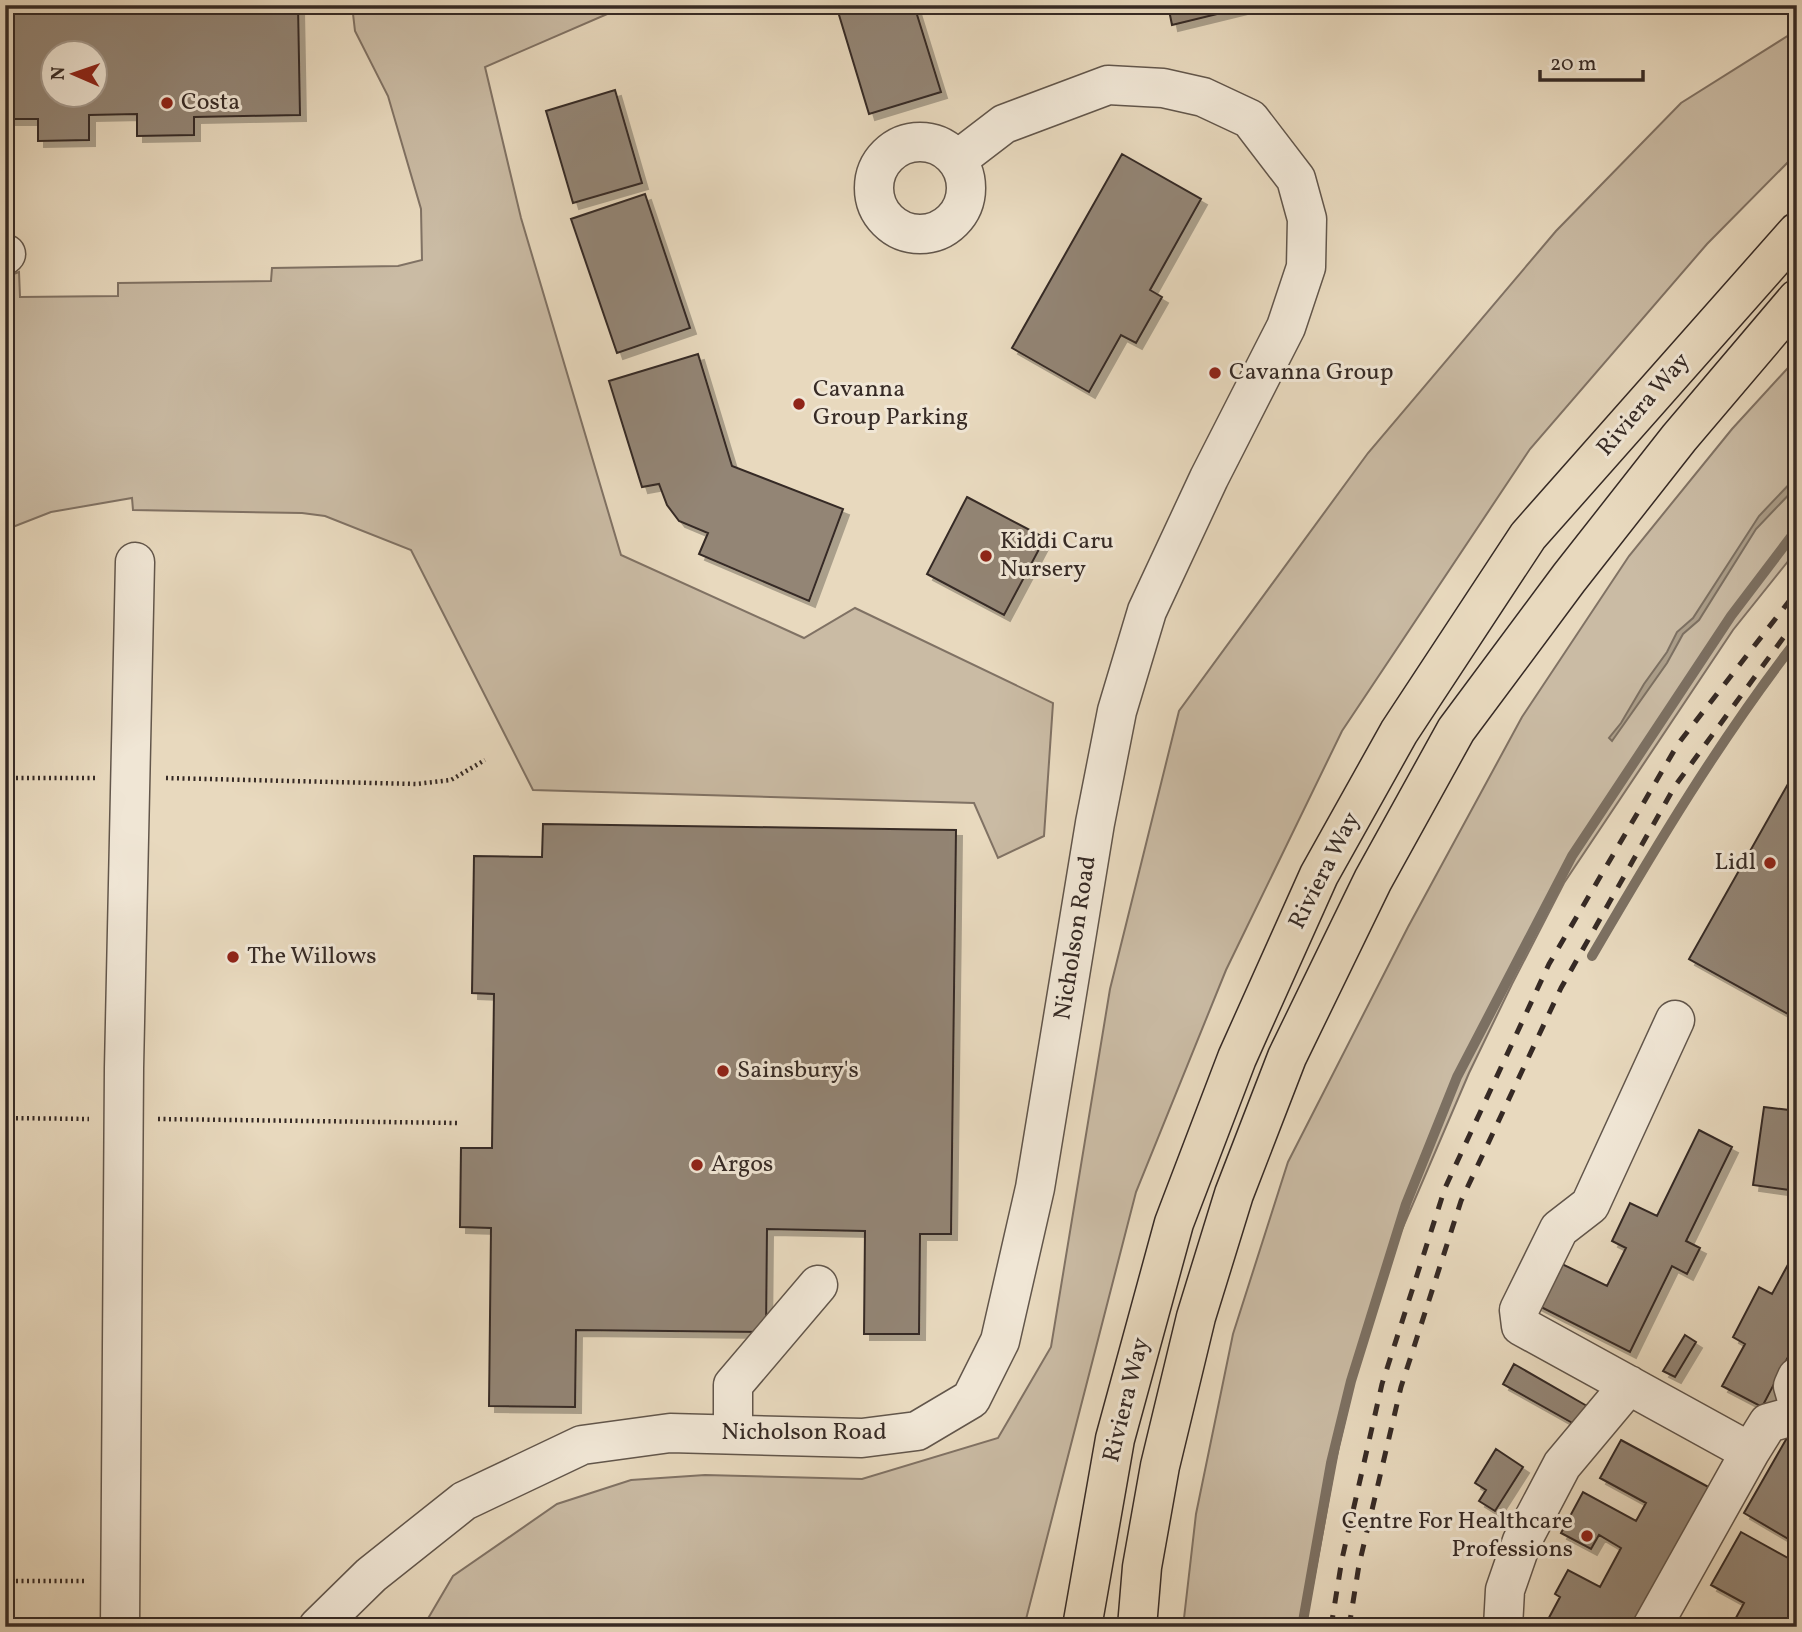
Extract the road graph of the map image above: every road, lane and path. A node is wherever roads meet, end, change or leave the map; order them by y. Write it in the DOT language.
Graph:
graph roads {
  1 [pos="957,160"];
  2 [pos="1797,232"];
  3 [pos="1797,299"];
  4 [pos="135,562"];
  5 [pos="485,760"];
  6 [pos="130,777"];
  7 [pos="5,778"];
  8 [pos="1675,1020"];
  9 [pos="5,1118"];
  10 [pos="124,1119"];
  11 [pos="458,1123"];
  12 [pos="818,1284"];
  13 [pos="1797,1377"];
  14 [pos="1629,1385"];
  15 [pos="1797,1400"];
  16 [pos="1797,1415"];
  17 [pos="733,1434"];
  18 [pos="1750,1452"];
  19 [pos="5,1581"];
  20 [pos="118,1581"];
  21 [pos="120,1627"];
  22 [pos="318,1627"];
  23 [pos="1082,1627"];
  24 [pos="1138,1627"];
  25 [pos="1503,1627"];
  26 [pos="1652,1627"];
  1 -- 17 [label="lane, Nicholson Road"];
  2 -- 23 [label="main road, Riviera Way"];
  3 -- 24 [label="main road, Riviera Way"];
  4 -- 6 [label="lane"];
  5 -- 6 [label="path"];
  6 -- 7 [label="path"];
  6 -- 10 [label="lane"];
  8 -- 14 [label="lane"];
  9 -- 10 [label="path"];
  10 -- 11 [label="path"];
  10 -- 20 [label="lane"];
  12 -- 17 [label="lane"];
  13 -- 15 [label="lane"];
  14 -- 18 [label="lane"];
  14 -- 25 [label="lane"];
  16 -- 18 [label="lane"];
  17 -- 22 [label="lane, Nicholson Road"];
  18 -- 26 [label="lane"];
  19 -- 20 [label="path"];
  20 -- 21 [label="lane"];
}
